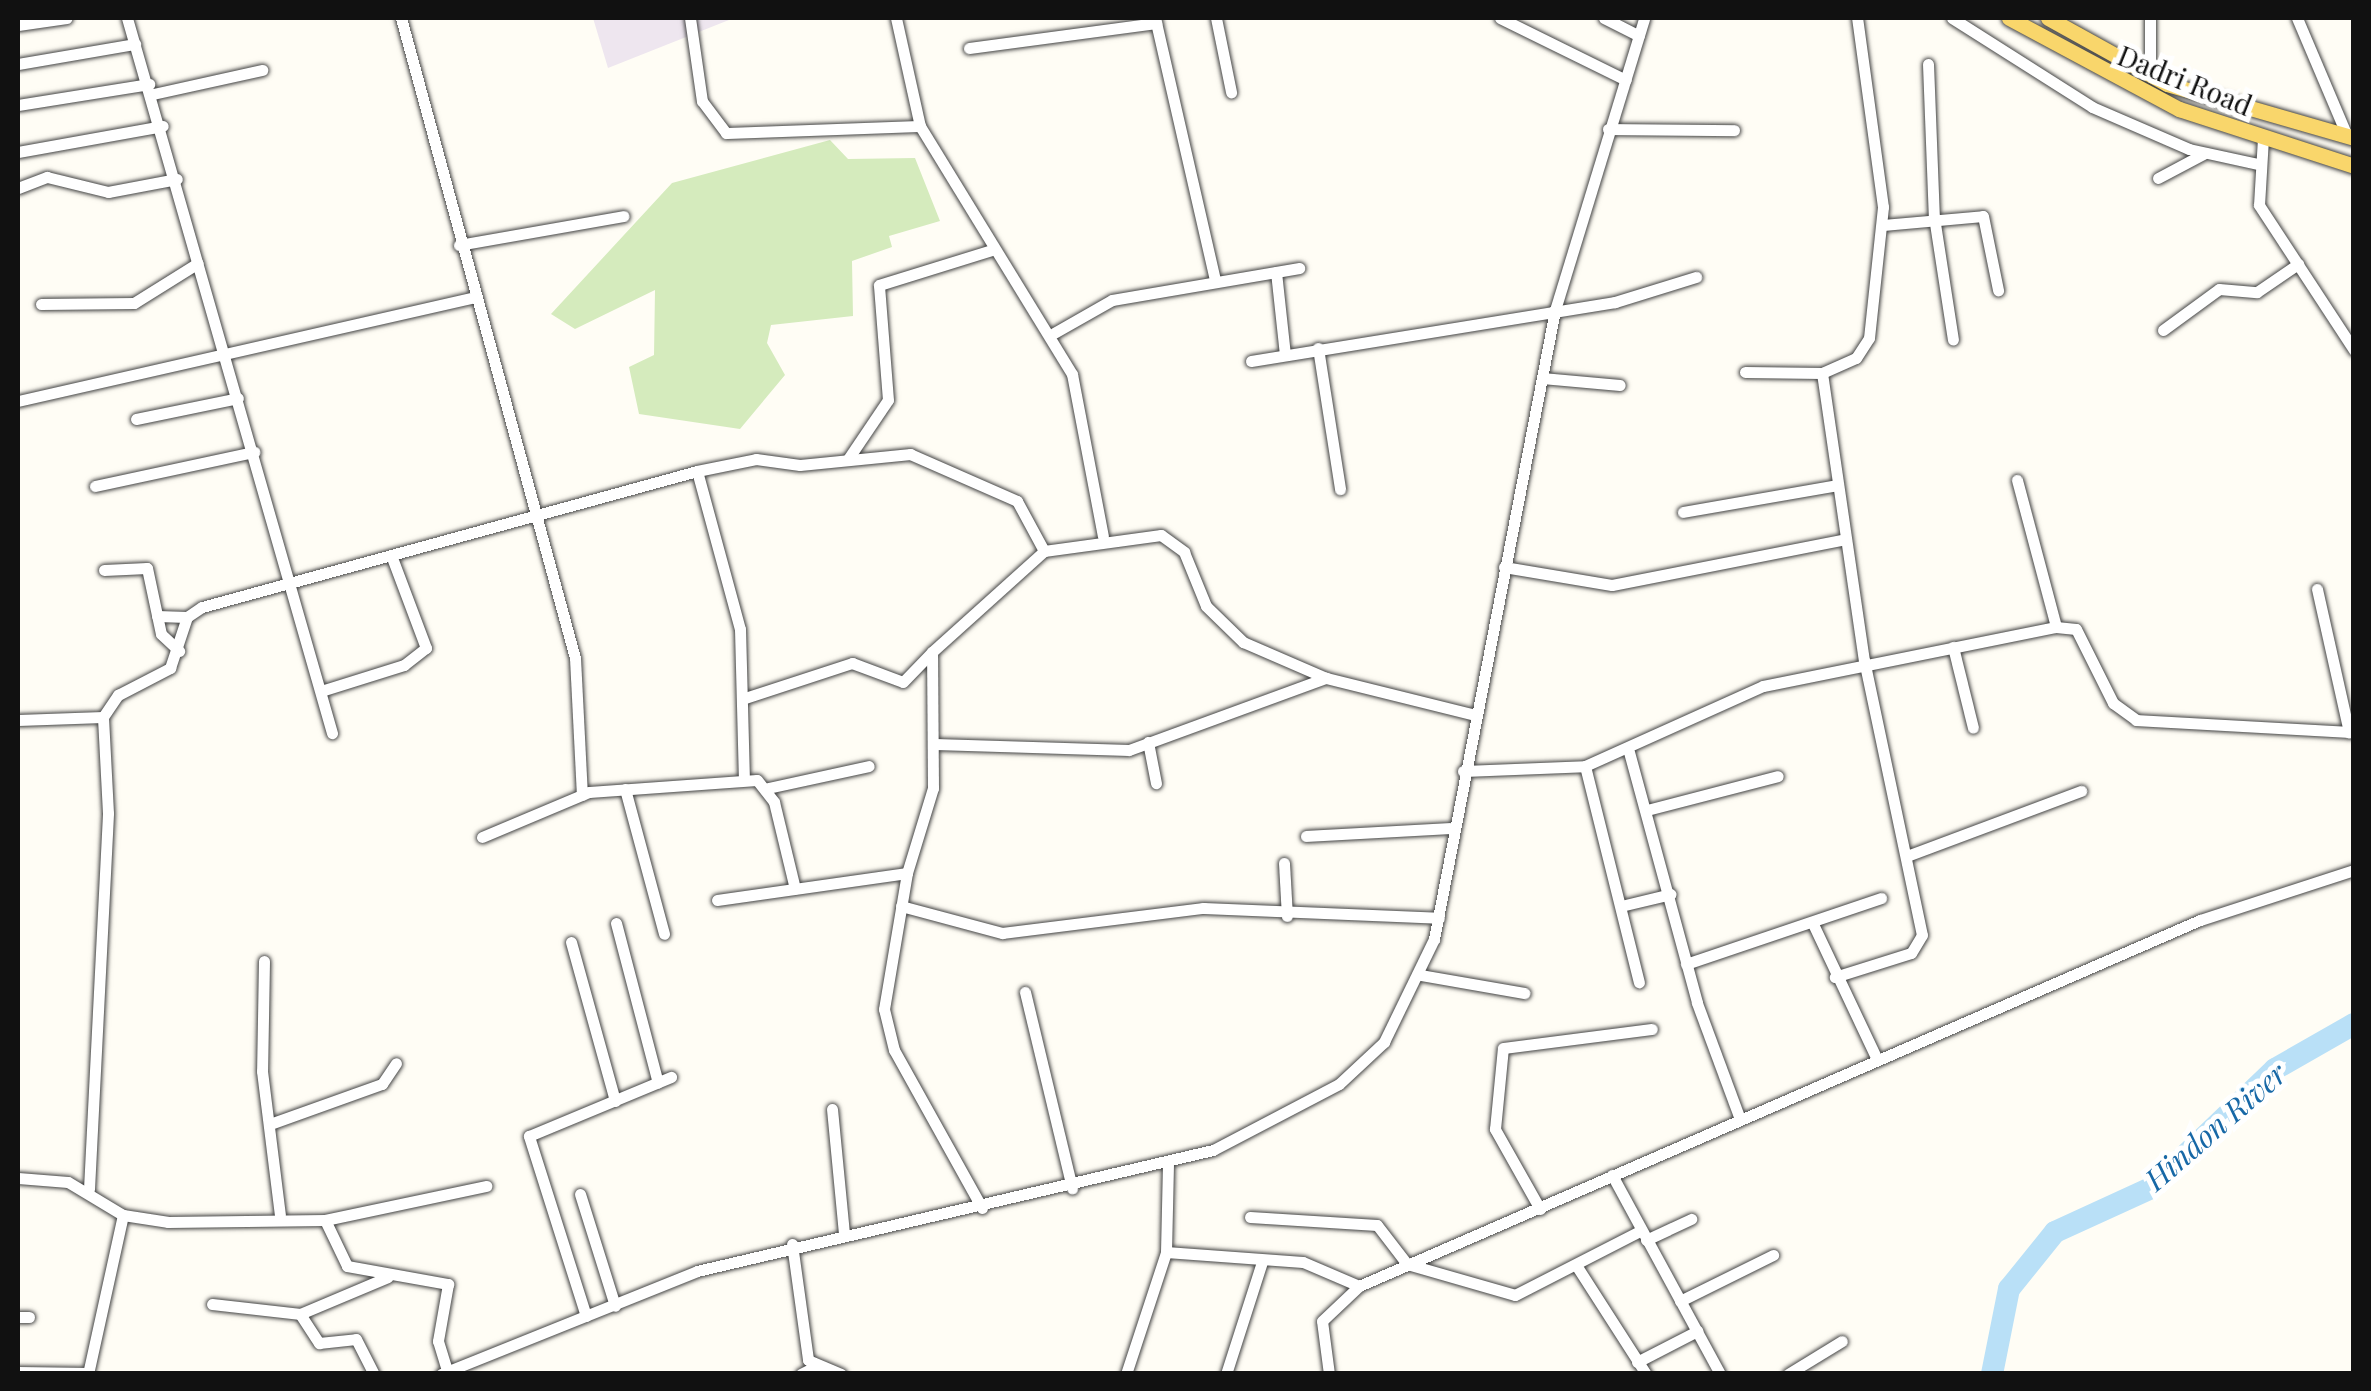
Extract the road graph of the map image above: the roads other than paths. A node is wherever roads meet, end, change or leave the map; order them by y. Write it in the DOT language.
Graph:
graph roads {
  1 [pos="67,18"];
  2 [pos="127,18"];
  3 [pos="401,18"];
  4 [pos="690,18"];
  5 [pos="896,18"];
  6 [pos="1216,18"];
  7 [pos="1500,18"];
  8 [pos="1604,18"];
  9 [pos="1644,18"];
  10 [pos="1858,18"];
  11 [pos="1952,18"];
  12 [pos="2009,18"];
  13 [pos="2048,18"];
  14 [pos="2150,18"];
  15 [pos="2298,18"];
  16 [pos="51,19"];
  17 [pos="1155,20"];
  18 [pos="18,25"];
  19 [pos="1640,36"];
  20 [pos="136,44"];
  21 [pos="969,48"];
  22 [pos="18,64"];
  23 [pos="1928,64"];
  24 [pos="262,70"];
  25 [pos="2150,75"];
  26 [pos="1626,80"];
  27 [pos="151,89"];
  28 [pos="1231,92"];
  29 [pos="18,106"];
  30 [pos="163,126"];
  31 [pos="920,126"];
  32 [pos="1608,129"];
  33 [pos="1734,130"];
  34 [pos="2350,137"];
  35 [pos="2263,138"];
  36 [pos="18,143"];
  37 [pos="18,152"];
  38 [pos="2205,153"];
  39 [pos="2258,164"];
  40 [pos="2354,166"];
  41 [pos="2158,178"];
  42 [pos="177,179"];
  43 [pos="18,188"];
  44 [pos="623,216"];
  45 [pos="1934,216"];
  46 [pos="1883,226"];
  47 [pos="459,245"];
  48 [pos="994,249"];
  49 [pos="198,262"];
  50 [pos="2298,264"];
  51 [pos="1299,268"];
  52 [pos="1276,272"];
  53 [pos="1696,278"];
  54 [pos="1215,279"];
  55 [pos="1998,290"];
  56 [pos="471,298"];
  57 [pos="41,304"];
  58 [pos="1555,310"];
  59 [pos="2164,330"];
  60 [pos="1054,332"];
  61 [pos="1953,340"];
  62 [pos="1318,348"];
  63 [pos="2354,350"];
  64 [pos="224,354"];
  65 [pos="1284,355"];
  66 [pos="1251,361"];
  67 [pos="1745,372"];
  68 [pos="1822,373"];
  69 [pos="1542,378"];
  70 [pos="1620,385"];
  71 [pos="238,398"];
  72 [pos="18,400"];
  73 [pos="136,419"];
  74 [pos="254,452"];
  75 [pos="848,459"];
  76 [pos="697,471"];
  77 [pos="2017,480"];
  78 [pos="1837,485"];
  79 [pos="95,486"];
  80 [pos="1340,488"];
  81 [pos="1682,512"];
  82 [pos="536,522"];
  83 [pos="1103,536"];
  84 [pos="1846,539"];
  85 [pos="1044,551"];
  86 [pos="391,554"];
  87 [pos="1504,567"];
  88 [pos="104,570"];
  89 [pos="291,585"];
  90 [pos="2316,589"];
  91 [pos="158,616"];
  92 [pos="186,617"];
  93 [pos="2056,626"];
  94 [pos="1954,646"];
  95 [pos="178,651"];
  96 [pos="932,652"];
  97 [pos="1864,660"];
  98 [pos="1326,678"];
  99 [pos="321,692"];
  100 [pos="746,698"];
  101 [pos="1475,715"];
  102 [pos="103,716"];
  103 [pos="18,720"];
  104 [pos="1973,728"];
  105 [pos="332,732"];
  106 [pos="2351,732"];
  107 [pos="1148,742"];
  108 [pos="935,744"];
  109 [pos="1629,752"];
  110 [pos="868,766"];
  111 [pos="1585,766"];
  112 [pos="1463,771"];
  113 [pos="1778,776"];
  114 [pos="744,780"];
  115 [pos="1156,783"];
  116 [pos="768,788"];
  117 [pos="625,790"];
  118 [pos="2081,791"];
  119 [pos="582,795"];
  120 [pos="1647,810"];
  121 [pos="1450,828"];
  122 [pos="482,836"];
  123 [pos="1306,836"];
  124 [pos="1907,856"];
  125 [pos="1284,863"];
  126 [pos="2354,870"];
  127 [pos="907,873"];
  128 [pos="795,889"];
  129 [pos="1671,894"];
  130 [pos="1882,898"];
  131 [pos="717,900"];
  132 [pos="901,906"];
  133 [pos="1620,906"];
  134 [pos="1287,916"];
  135 [pos="1439,918"];
  136 [pos="616,923"];
  137 [pos="1814,926"];
  138 [pos="664,934"];
  139 [pos="570,942"];
  140 [pos="264,960"];
  141 [pos="1686,964"];
  142 [pos="1421,974"];
  143 [pos="1835,977"];
  144 [pos="1640,982"];
  145 [pos="1025,992"];
  146 [pos="1524,992"];
  147 [pos="1652,1028"];
  148 [pos="1876,1057"];
  149 [pos="396,1063"];
  150 [pos="615,1101"];
  151 [pos="832,1109"];
  152 [pos="1740,1119"];
  153 [pos="270,1124"];
  154 [pos="1168,1164"];
  155 [pos="1612,1175"];
  156 [pos="18,1178"];
  157 [pos="486,1186"];
  158 [pos="1072,1188"];
  159 [pos="89,1189"];
  160 [pos="580,1194"];
  161 [pos="982,1208"];
  162 [pos="1540,1209"];
  163 [pos="123,1215"];
  164 [pos="280,1216"];
  165 [pos="1250,1217"];
  166 [pos="325,1220"];
  167 [pos="1691,1220"];
  168 [pos="844,1234"];
  169 [pos="1643,1235"];
  170 [pos="792,1244"];
  171 [pos="1166,1252"];
  172 [pos="1773,1254"];
  173 [pos="1262,1262"];
  174 [pos="1407,1264"];
  175 [pos="1576,1265"];
  176 [pos="391,1276"];
  177 [pos="1359,1286"];
  178 [pos="1680,1302"];
  179 [pos="212,1304"];
  180 [pos="615,1306"];
  181 [pos="300,1314"];
  182 [pos="586,1316"];
  183 [pos="1696,1331"];
  184 [pos="1842,1341"];
  185 [pos="1637,1362"];
  186 [pos="815,1367"];
  187 [pos="18,1372"];
  188 [pos="444,1372"];
  189 [pos="1132,1372"];
  190 [pos="1327,1372"];
  191 [pos="88,1373"];
  192 [pos="374,1374"];
  193 [pos="802,1374"];
  194 [pos="841,1374"];
  195 [pos="1226,1374"];
  196 [pos="1646,1374"];
  197 [pos="1720,1374"];
  198 [pos="1788,1374"];
  1 -- 16 [label="street"];
  2 -- 20 [label="street"];
  3 -- 47 [label="street"];
  4 -- 31 [label="street"];
  5 -- 31 [label="street"];
  6 -- 28 [label="street"];
  7 -- 26 [label="street"];
  8 -- 19 [label="street"];
  9 -- 19 [label="street"];
  10 -- 46 [label="street"];
  11 -- 38 [label="street"];
  12 -- 35 [label="main road, Dadri Road"];
  13 -- 25 [label="main road, Dadri Road"];
  14 -- 25 [label="street"];
  15 -- 34 [label="street"];
  16 -- 18 [label="street"];
  17 -- 21 [label="street"];
  17 -- 54 [label="street"];
  19 -- 26 [label="street"];
  20 -- 22 [label="street"];
  20 -- 27 [label="street"];
  23 -- 45 [label="street"];
  24 -- 27 [label="street"];
  25 -- 34 [label="main road, Dadri Road"];
  26 -- 32 [label="street"];
  27 -- 29 [label="street"];
  27 -- 30 [label="street"];
  30 -- 37 [label="street"];
  30 -- 42 [label="street"];
  31 -- 48 [label="street"];
  32 -- 33 [label="street"];
  32 -- 58 [label="street"];
  35 -- 39 [label="street"];
  35 -- 40 [label="main road, Dadri Road"];
  36 -- 37 [label="street"];
  38 -- 39 [label="street"];
  38 -- 41 [label="street"];
  39 -- 50 [label="street"];
  42 -- 43 [label="street"];
  42 -- 49 [label="street"];
  44 -- 47 [label="street"];
  45 -- 46 [label="street"];
  45 -- 55 [label="street"];
  45 -- 61 [label="street"];
  46 -- 68 [label="street"];
  47 -- 56 [label="street"];
  48 -- 60 [label="street"];
  48 -- 75 [label="street"];
  49 -- 57 [label="street"];
  49 -- 64 [label="street"];
  50 -- 59 [label="street"];
  50 -- 63 [label="street"];
  51 -- 52 [label="street"];
  52 -- 54 [label="street"];
  52 -- 65 [label="street"];
  53 -- 58 [label="street"];
  54 -- 60 [label="street"];
  56 -- 64 [label="street"];
  56 -- 82 [label="street"];
  58 -- 62 [label="street"];
  58 -- 69 [label="street"];
  60 -- 83 [label="street"];
  62 -- 65 [label="street"];
  62 -- 80 [label="street"];
  64 -- 71 [label="street"];
  64 -- 72 [label="street"];
  65 -- 66 [label="street"];
  67 -- 68 [label="street"];
  68 -- 78 [label="street"];
  69 -- 70 [label="street"];
  69 -- 87 [label="street"];
  71 -- 73 [label="street"];
  71 -- 74 [label="street"];
  74 -- 79 [label="street"];
  74 -- 89 [label="street"];
  75 -- 76 [label="street"];
  75 -- 85 [label="street"];
  76 -- 82 [label="street"];
  76 -- 100 [label="street"];
  77 -- 93 [label="street"];
  78 -- 81 [label="street"];
  78 -- 84 [label="street"];
  82 -- 86 [label="street"];
  82 -- 119 [label="street"];
  83 -- 85 [label="street"];
  83 -- 98 [label="street"];
  84 -- 87 [label="street"];
  84 -- 97 [label="street"];
  85 -- 96 [label="street"];
  86 -- 89 [label="street"];
  86 -- 99 [label="street"];
  87 -- 101 [label="street"];
  88 -- 91 [label="street"];
  89 -- 92 [label="street"];
  89 -- 99 [label="street"];
  90 -- 106 [label="street"];
  91 -- 92 [label="street"];
  91 -- 95 [label="street"];
  92 -- 95 [label="street"];
  93 -- 94 [label="street"];
  93 -- 106 [label="street"];
  94 -- 97 [label="street"];
  94 -- 104 [label="street"];
  95 -- 102 [label="street"];
  96 -- 100 [label="street"];
  96 -- 108 [label="street"];
  97 -- 109 [label="street"];
  97 -- 124 [label="street"];
  98 -- 101 [label="street"];
  98 -- 107 [label="street"];
  99 -- 105 [label="street"];
  100 -- 114 [label="street"];
  101 -- 112 [label="street"];
  102 -- 103 [label="street"];
  102 -- 159 [label="street"];
  107 -- 108 [label="street"];
  107 -- 115 [label="street"];
  108 -- 127 [label="street"];
  109 -- 111 [label="street"];
  109 -- 120 [label="street"];
  110 -- 116 [label="street"];
  111 -- 112 [label="street"];
  111 -- 133 [label="street"];
  112 -- 121 [label="street"];
  113 -- 120 [label="street"];
  114 -- 116 [label="street"];
  114 -- 117 [label="street"];
  116 -- 128 [label="street"];
  117 -- 119 [label="street"];
  117 -- 138 [label="street"];
  118 -- 124 [label="street"];
  119 -- 122 [label="street"];
  120 -- 129 [label="street"];
  121 -- 123 [label="street"];
  121 -- 135 [label="street"];
  124 -- 143 [label="street"];
  125 -- 134 [label="street"];
  126 -- 148 [label="street"];
  127 -- 128 [label="street"];
  127 -- 132 [label="street"];
  128 -- 131 [label="street"];
  129 -- 133 [label="street"];
  129 -- 141 [label="street"];
  130 -- 137 [label="street"];
  132 -- 134 [label="street"];
  132 -- 161 [label="street"];
  133 -- 144 [label="street"];
  134 -- 135 [label="street"];
  135 -- 142 [label="street"];
  136 -- 150 [label="street"];
  137 -- 141 [label="street"];
  137 -- 143 [label="street"];
  139 -- 150 [label="street"];
  140 -- 153 [label="street"];
  141 -- 152 [label="street"];
  142 -- 146 [label="street"];
  142 -- 154 [label="street"];
  143 -- 148 [label="street"];
  145 -- 158 [label="street"];
  147 -- 162 [label="street"];
  148 -- 152 [label="street"];
  149 -- 153 [label="street"];
  150 -- 182 [label="street"];
  151 -- 168 [label="street"];
  152 -- 155 [label="street"];
  153 -- 164 [label="street"];
  154 -- 158 [label="street"];
  154 -- 171 [label="street"];
  155 -- 162 [label="street"];
  155 -- 169 [label="street"];
  156 -- 159 [label="street"];
  157 -- 166 [label="street"];
  158 -- 161 [label="street"];
  159 -- 163 [label="street"];
  160 -- 180 [label="street"];
  161 -- 168 [label="street"];
  162 -- 174 [label="street"];
  163 -- 164 [label="street"];
  163 -- 191 [label="street"];
  164 -- 166 [label="street"];
  165 -- 174 [label="street"];
  166 -- 176 [label="street"];
  167 -- 169 [label="street"];
  168 -- 170 [label="street"];
  169 -- 175 [label="street"];
  169 -- 178 [label="street"];
  170 -- 180 [label="street"];
  170 -- 186 [label="street"];
  171 -- 173 [label="street"];
  171 -- 189 [label="street"];
  172 -- 178 [label="street"];
  173 -- 177 [label="street"];
  173 -- 195 [label="street"];
  174 -- 175 [label="street"];
  174 -- 177 [label="street"];
  175 -- 185 [label="street"];
  176 -- 181 [label="street"];
  176 -- 188 [label="street"];
  177 -- 190 [label="street"];
  178 -- 183 [label="street"];
  179 -- 181 [label="street"];
  180 -- 182 [label="street"];
  181 -- 192 [label="street"];
  182 -- 188 [label="street"];
  183 -- 185 [label="street"];
  183 -- 197 [label="street"];
  184 -- 198 [label="street"];
  185 -- 196 [label="street"];
  186 -- 193 [label="street"];
  186 -- 194 [label="street"];
  187 -- 191 [label="street"];
}
